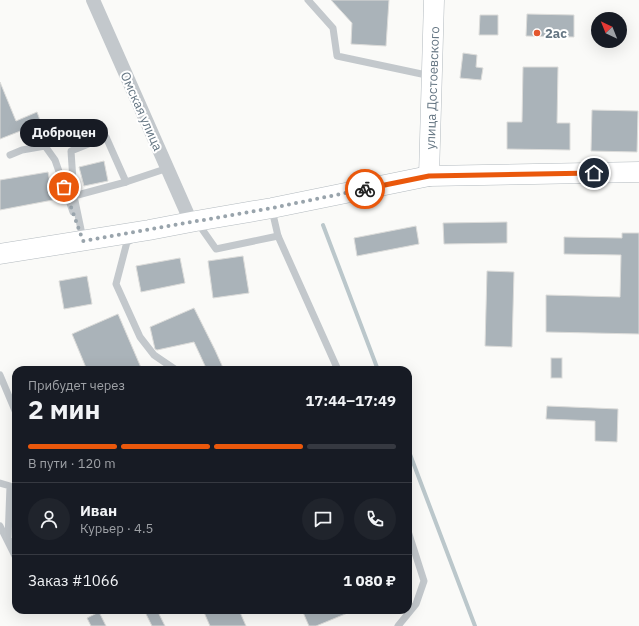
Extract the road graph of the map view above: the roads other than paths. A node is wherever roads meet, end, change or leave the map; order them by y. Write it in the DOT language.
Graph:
graph roads {
  1 [pos="93,0"];
  2 [pos="308,0"];
  3 [pos="434,0"];
  4 [pos="432,76"];
  5 [pos="10,155"];
  6 [pos="168,168"];
  7 [pos="639,172"];
  8 [pos="429,176"];
  9 [pos="126,182"];
  10 [pos="74,196"];
  11 [pos="272,208"];
  12 [pos="193,221"];
  13 [pos="149,230"];
  14 [pos="278,236"];
  15 [pos="83,241"];
  16 [pos="0,254"];
  17 [pos="170,366"];
  18 [pos="336,366"];
  19 [pos="0,375"];
  20 [pos="12,404"];
  21 [pos="0,483"];
  22 [pos="0,526"];
  23 [pos="8,540"];
  24 [pos="12,542"];
  25 [pos="412,544"];
  26 [pos="12,549"];
  27 [pos="412,609"];
  28 [pos="408,614"];
  29 [pos="398,626"];
  1 -- 6 [label="street, Омская улица"];
  2 -- 4 [label="lane"];
  3 -- 4 [label="main road, улица Достоевского"];
  4 -- 8 [label="main road, улица Достоевского"];
  5 -- 15 [label="lane"];
  6 -- 9 [label="lane"];
  6 -- 12 [label="street, Омская улица"];
  7 -- 8 [label="main road"];
  8 -- 11 [label="main road"];
  9 -- 10 [label="lane"];
  9 -- 10 [label="lane"];
  10 -- 15 [label="lane"];
  11 -- 12 [label="main road"];
  11 -- 14 [label="lane"];
  12 -- 13 [label="main road"];
  12 -- 14 [label="lane"];
  13 -- 15 [label="main road"];
  13 -- 17 [label="lane"];
  14 -- 18 [label="lane"];
  15 -- 16 [label="main road"];
  19 -- 20 [label="lane"];
  21 -- 23 [label="lane"];
  22 -- 23 [label="lane"];
  23 -- 24 [label="lane"];
  23 -- 26 [label="lane"];
  25 -- 27 [label="lane"];
  28 -- 29 [label="lane"];
}
